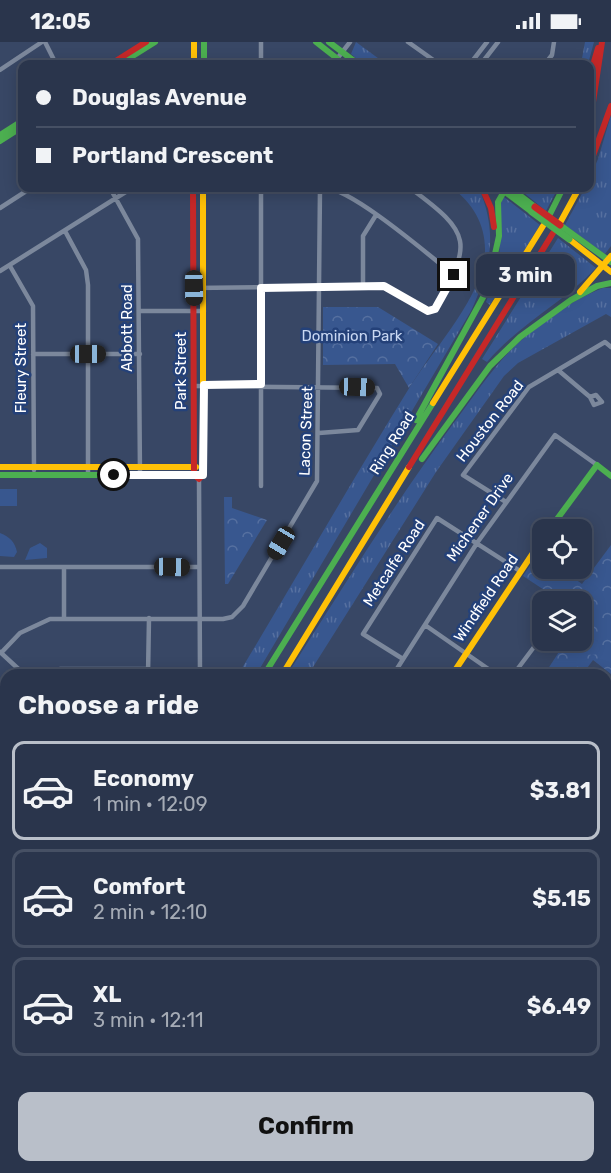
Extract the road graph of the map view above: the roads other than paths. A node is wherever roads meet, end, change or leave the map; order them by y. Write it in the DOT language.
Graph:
graph roads {
  1 [pos="44,42"];
  2 [pos="146,42"];
  3 [pos="155,42"];
  4 [pos="194,42"];
  5 [pos="204,42"];
  6 [pos="261,42"];
  7 [pos="316,42"];
  8 [pos="329,42"];
  9 [pos="350,42"];
  10 [pos="408,42"];
  11 [pos="422,42"];
  12 [pos="487,42"];
  13 [pos="498,42"];
  14 [pos="554,42"];
  15 [pos="601,42"];
  16 [pos="417,49"];
  17 [pos="338,59"];
  18 [pos="54,60"];
  19 [pos="117,60"];
  20 [pos="126,60"];
  21 [pos="194,60"];
  22 [pos="204,60"];
  23 [pos="261,60"];
  24 [pos="433,60"];
  25 [pos="473,60"];
  26 [pos="484,60"];
  27 [pos="548,60"];
  28 [pos="594,63"];
  29 [pos="0,70"];
  30 [pos="594,102"];
  31 [pos="611,106"];
  32 [pos="18,124"];
  33 [pos="18,130"];
  34 [pos="0,135"];
  35 [pos="0,141"];
  36 [pos="594,155"];
  37 [pos="25,192"];
  38 [pos="112,192"];
  39 [pos="125,192"];
  40 [pos="193,192"];
  41 [pos="203,192"];
  42 [pos="261,192"];
  43 [pos="320,192"];
  44 [pos="340,192"];
  45 [pos="416,192"];
  46 [pos="484,192"];
  47 [pos="503,192"];
  48 [pos="510,192"];
  49 [pos="561,192"];
  50 [pos="577,192"];
  51 [pos="115,198"];
  52 [pos="0,208"];
  53 [pos="550,214"];
  54 [pos="376,215"];
  55 [pos="561,221"];
  56 [pos="543,226"];
  57 [pos="65,231"];
  58 [pos="553,233"];
  59 [pos="495,261"];
  60 [pos="609,263"];
  61 [pos="10,266"];
  62 [pos="0,272"];
  63 [pos="454,275"];
  64 [pos="611,283"];
  65 [pos="363,286"];
  66 [pos="204,287"];
  67 [pos="319,287"];
  68 [pos="194,288"];
  69 [pos="261,288"];
  70 [pos="571,300"];
  71 [pos="140,311"];
  72 [pos="194,311"];
  73 [pos="204,311"];
  74 [pos="611,347"];
  75 [pos="33,354"];
  76 [pos="88,354"];
  77 [pos="140,354"];
  78 [pos="558,370"];
  79 [pos="261,384"];
  80 [pos="204,385"];
  81 [pos="194,386"];
  82 [pos="319,386"];
  83 [pos="590,397"];
  84 [pos="319,433"];
  85 [pos="597,465"];
  86 [pos="34,466"];
  87 [pos="0,467"];
  88 [pos="88,467"];
  89 [pos="140,471"];
  90 [pos="198,473"];
  91 [pos="0,475"];
  92 [pos="88,475"];
  93 [pos="34,476"];
  94 [pos="611,476"];
  95 [pos="261,486"];
  96 [pos="372,499"];
  97 [pos="506,502"];
  98 [pos="387,508"];
  99 [pos="557,519"];
  100 [pos="477,543"];
  101 [pos="532,554"];
  102 [pos="0,567"];
  103 [pos="64,567"];
  104 [pos="199,567"];
  105 [pos="520,572"];
  106 [pos="64,618"];
  107 [pos="149,618"];
  108 [pos="199,618"];
  109 [pos="425,626"];
  110 [pos="532,649"];
  111 [pos="1,652"];
  112 [pos="465,652"];
  113 [pos="403,659"];
  114 [pos="19,669"];
  115 [pos="148,669"];
  116 [pos="200,669"];
  117 [pos="268,669"];
  118 [pos="286,669"];
  119 [pos="397,669"];
  120 [pos="455,669"];
  121 [pos="489,669"];
  122 [pos="517,669"];
  1 -- 18 [label="street"];
  1 -- 29 [label="street"];
  2 -- 19 [label="main road"];
  3 -- 20 [label="main road"];
  4 -- 21 [label="main road"];
  5 -- 22 [label="main road"];
  6 -- 23 [label="street"];
  7 -- 17 [label="main road"];
  8 -- 17 [label="main road"];
  9 -- 17 [label="street"];
  10 -- 16 [label="street"];
  11 -- 16 [label="street"];
  12 -- 25 [label="street"];
  13 -- 26 [label="street"];
  14 -- 27 [label="street"];
  15 -- 28 [label="main road"];
  15 -- 30 [label="main road"];
  16 -- 24 [label="street"];
  31 -- 36 [label="main road"];
  32 -- 34 [label="main road"];
  33 -- 35 [label="main road"];
  37 -- 52 [label="street"];
  38 -- 51 [label="street, Abbott Road"];
  39 -- 51 [label="street"];
  40 -- 68 [label="main road, Park Street"];
  41 -- 66 [label="main road, Park Street"];
  42 -- 69 [label="street"];
  43 -- 67 [label="street, Lacon Street"];
  44 -- 54 [label="street"];
  45 -- 63 [label="street"];
  46 -- 59 [label="main road"];
  47 -- 59 [label="main road"];
  48 -- 60 [label="main road, bridge"];
  49 -- 53 [label="main road"];
  50 -- 55 [label="main road"];
  51 -- 57 [label="street"];
  51 -- 71 [label="street, Abbott Road"];
  54 -- 63 [label="street"];
  54 -- 65 [label="street"];
  56 -- 96 [label="main road, Ring Road"];
  57 -- 61 [label="street"];
  57 -- 76 [label="street"];
  58 -- 98 [label="main road, Ring Road"];
  59 -- 96 [label="main road"];
  60 -- 70 [label="main road"];
  61 -- 62 [label="street"];
  61 -- 75 [label="street, Fleury Street"];
  63 -- 65 [label="street"];
  64 -- 70 [label="main road"];
  65 -- 67 [label="street"];
  66 -- 68 [label="street"];
  66 -- 69 [label="street"];
  66 -- 73 [label="main road, Park Street"];
  67 -- 69 [label="street"];
  67 -- 82 [label="street, Lacon Street"];
  68 -- 72 [label="main road, Park Street"];
  69 -- 79 [label="street"];
  70 -- 98 [label="main road"];
  71 -- 72 [label="street"];
  71 -- 77 [label="street, Abbott Road"];
  72 -- 73 [label="street"];
  72 -- 81 [label="main road, Park Street"];
  73 -- 80 [label="main road, Park Street"];
  74 -- 78 [label="street, Houston Road"];
  75 -- 76 [label="street"];
  75 -- 86 [label="street, Fleury Street"];
  76 -- 77 [label="street"];
  76 -- 88 [label="street"];
  77 -- 89 [label="street, Abbott Road"];
  78 -- 83 [label="street"];
  78 -- 97 [label="street, Houston Road"];
  79 -- 80 [label="street"];
  79 -- 82 [label="street"];
  79 -- 95 [label="street"];
  80 -- 81 [label="street"];
  80 -- 90 [label="main road, Park Street"];
  81 -- 90 [label="main road, Park Street"];
  82 -- 84 [label="street, Lacon Street"];
  82 -- 84 [label="street"];
  84 -- 108 [label="street, Lacon Street"];
  85 -- 94 [label="main road, Michener Drive"];
  85 -- 97 [label="street, Michener Drive"];
  85 -- 99 [label="main road"];
  86 -- 87 [label="main road"];
  86 -- 88 [label="main road"];
  86 -- 93 [label="street, Fleury Street"];
  88 -- 89 [label="main road"];
  88 -- 92 [label="street"];
  89 -- 90 [label="main road"];
  89 -- 92 [label="main road"];
  90 -- 104 [label="street, Park Street"];
  91 -- 93 [label="main road"];
  92 -- 93 [label="main road"];
  96 -- 117 [label="main road, Ring Road"];
  97 -- 100 [label="street, Michener Drive"];
  98 -- 118 [label="main road, Ring Road"];
  100 -- 105 [label="street, Metcalfe Road"];
  100 -- 109 [label="street, Michener Drive"];
  100 -- 113 [label="street, Metcalfe Road"];
  101 -- 105 [label="main road, Windfield Road"];
  102 -- 103 [label="street"];
  103 -- 104 [label="street"];
  103 -- 106 [label="street"];
  104 -- 108 [label="street, Park Street"];
  105 -- 112 [label="main road, Windfield Road"];
  106 -- 107 [label="street, Lacon Street"];
  106 -- 111 [label="street, Lacon Street"];
  107 -- 108 [label="street, Lacon Street"];
  107 -- 115 [label="street"];
  108 -- 116 [label="street, Park Street"];
  109 -- 112 [label="street"];
  109 -- 113 [label="street, Michener Drive"];
  110 -- 122 [label="street"];
  111 -- 114 [label="street"];
  112 -- 120 [label="main road, Windfield Road"];
  112 -- 121 [label="street"];
  113 -- 119 [label="street, Michener Drive"];
}
